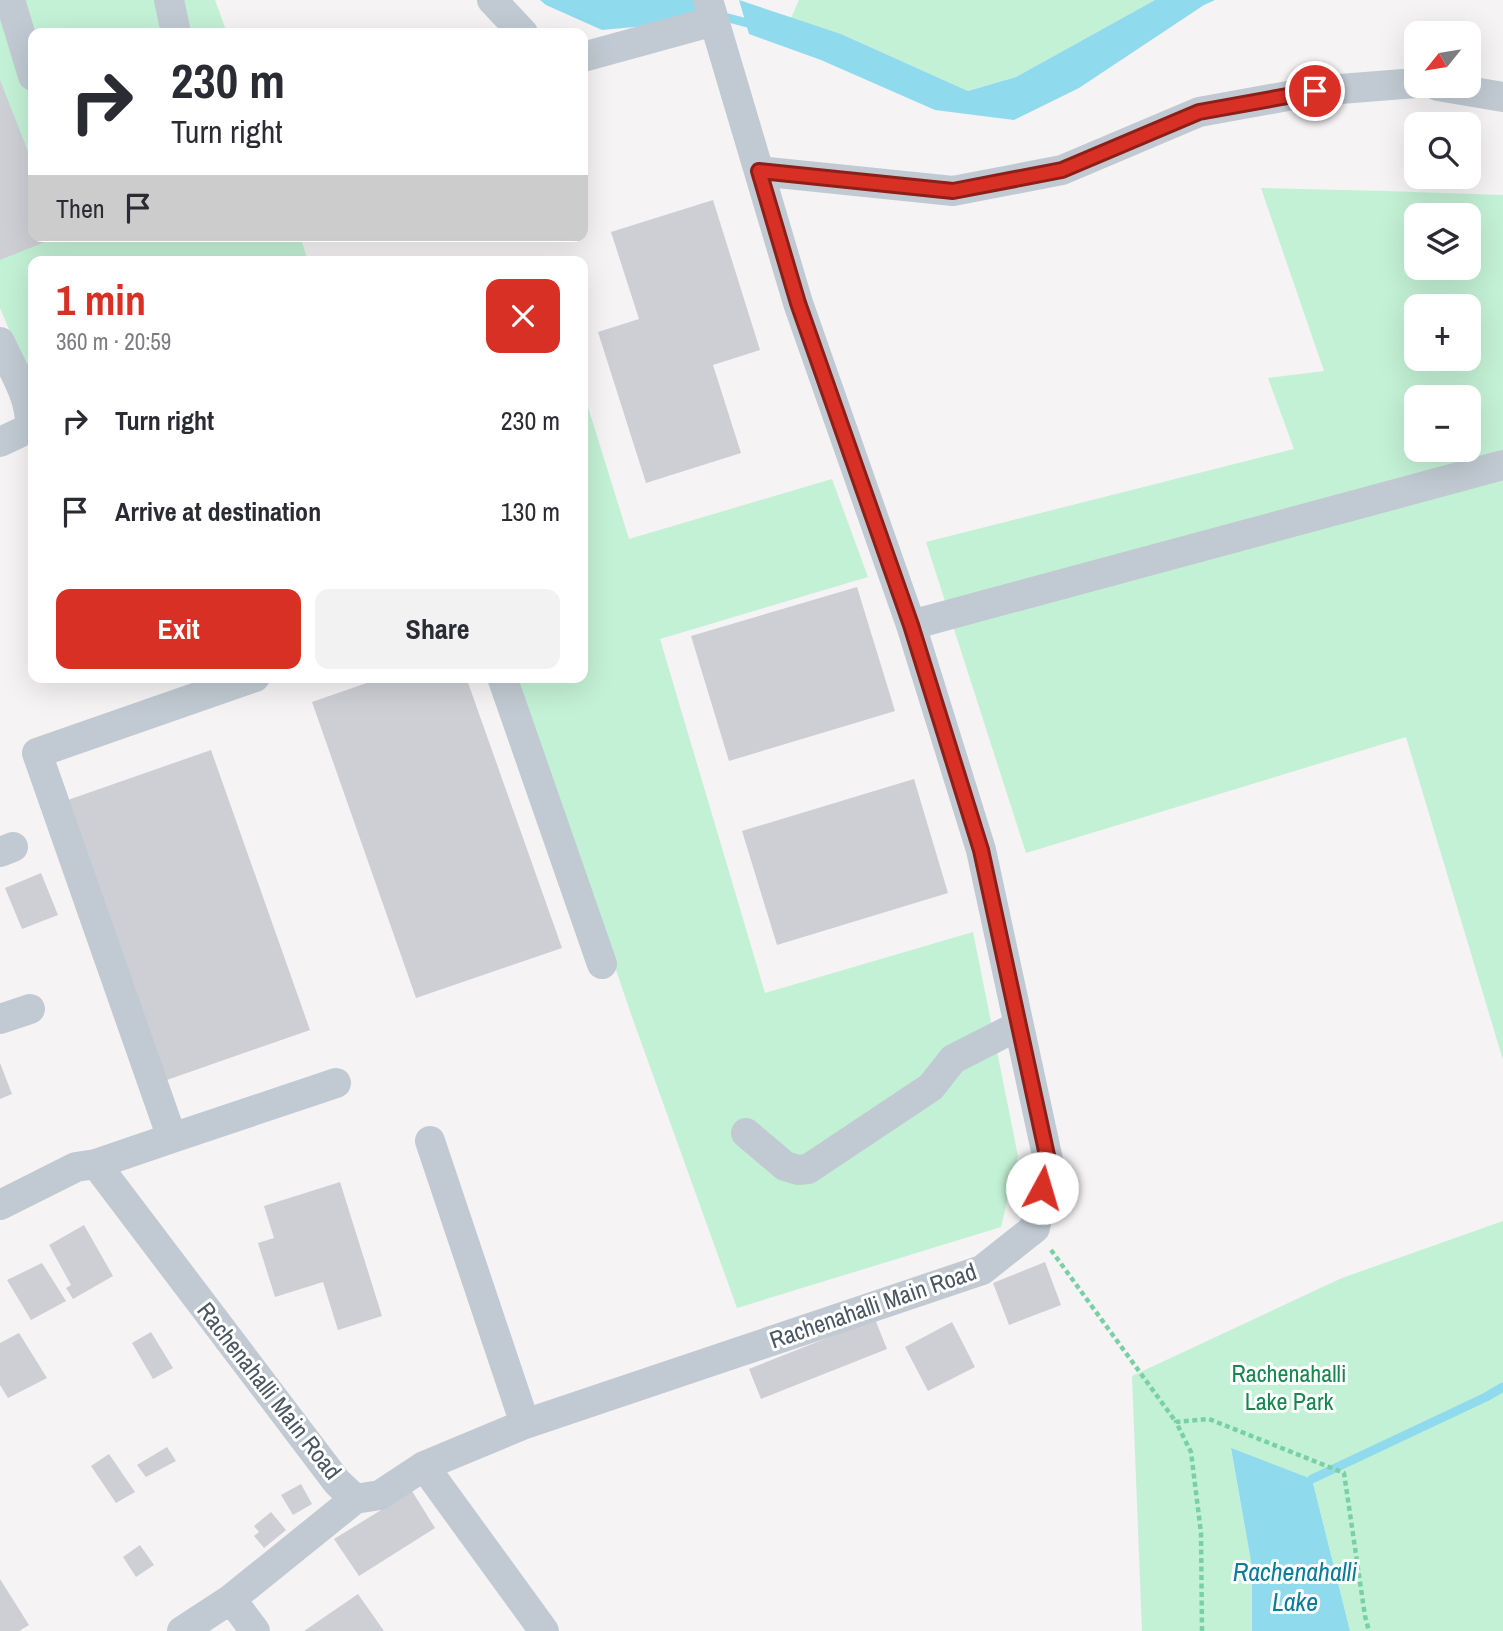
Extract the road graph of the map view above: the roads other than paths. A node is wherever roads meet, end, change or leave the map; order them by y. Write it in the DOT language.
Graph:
graph roads {
  1 [pos="10,0"];
  2 [pos="169,0"];
  3 [pos="492,0"];
  4 [pos="713,16"];
  5 [pos="175,28"];
  6 [pos="518,28"];
  7 [pos="588,56"];
  8 [pos="28,59"];
  9 [pos="1404,84"];
  10 [pos="1481,93"];
  11 [pos="1503,97"];
  12 [pos="759,171"];
  13 [pos="0,342"];
  14 [pos="28,405"];
  15 [pos="28,429"];
  16 [pos="0,442"];
  17 [pos="1503,466"];
  18 [pos="911,625"];
  19 [pos="238,683"];
  20 [pos="504,683"];
  21 [pos="602,964"];
  22 [pos="30,1009"];
  23 [pos="0,1019"];
  24 [pos="1018,1026"];
  25 [pos="335,1083"];
  26 [pos="746,1133"];
  27 [pos="172,1138"];
  28 [pos="430,1141"];
  29 [pos="96,1164"];
  30 [pos="0,1205"];
  31 [pos="525,1424"];
  32 [pos="424,1466"];
  33 [pos="355,1499"];
  34 [pos="231,1599"];
  35 [pos="182,1631"];
  36 [pos="255,1631"];
  37 [pos="544,1631"];
  1 -- 8 [label="street"];
  2 -- 5 [label="street"];
  3 -- 6 [label="street"];
  4 -- 7 [label="street"];
  4 -- 12 [label="street"];
  9 -- 12 [label="street"];
  10 -- 11 [label="street"];
  12 -- 18 [label="street"];
  13 -- 14 [label="street"];
  15 -- 16 [label="street"];
  17 -- 18 [label="street"];
  18 -- 24 [label="street"];
  19 -- 27 [label="street"];
  20 -- 21 [label="street"];
  22 -- 23 [label="street"];
  24 -- 26 [label="street"];
  24 -- 31 [label="street, Rachenahalli Main Road"];
  25 -- 27 [label="street"];
  27 -- 29 [label="street"];
  28 -- 31 [label="street"];
  29 -- 30 [label="street"];
  29 -- 33 [label="street, Rachenahalli Main Road"];
  31 -- 32 [label="street, Rachenahalli Main Road"];
  32 -- 33 [label="street, Rachenahalli Main Road"];
  32 -- 37 [label="street"];
  33 -- 34 [label="street"];
  34 -- 35 [label="street"];
  34 -- 36 [label="street"];
}
